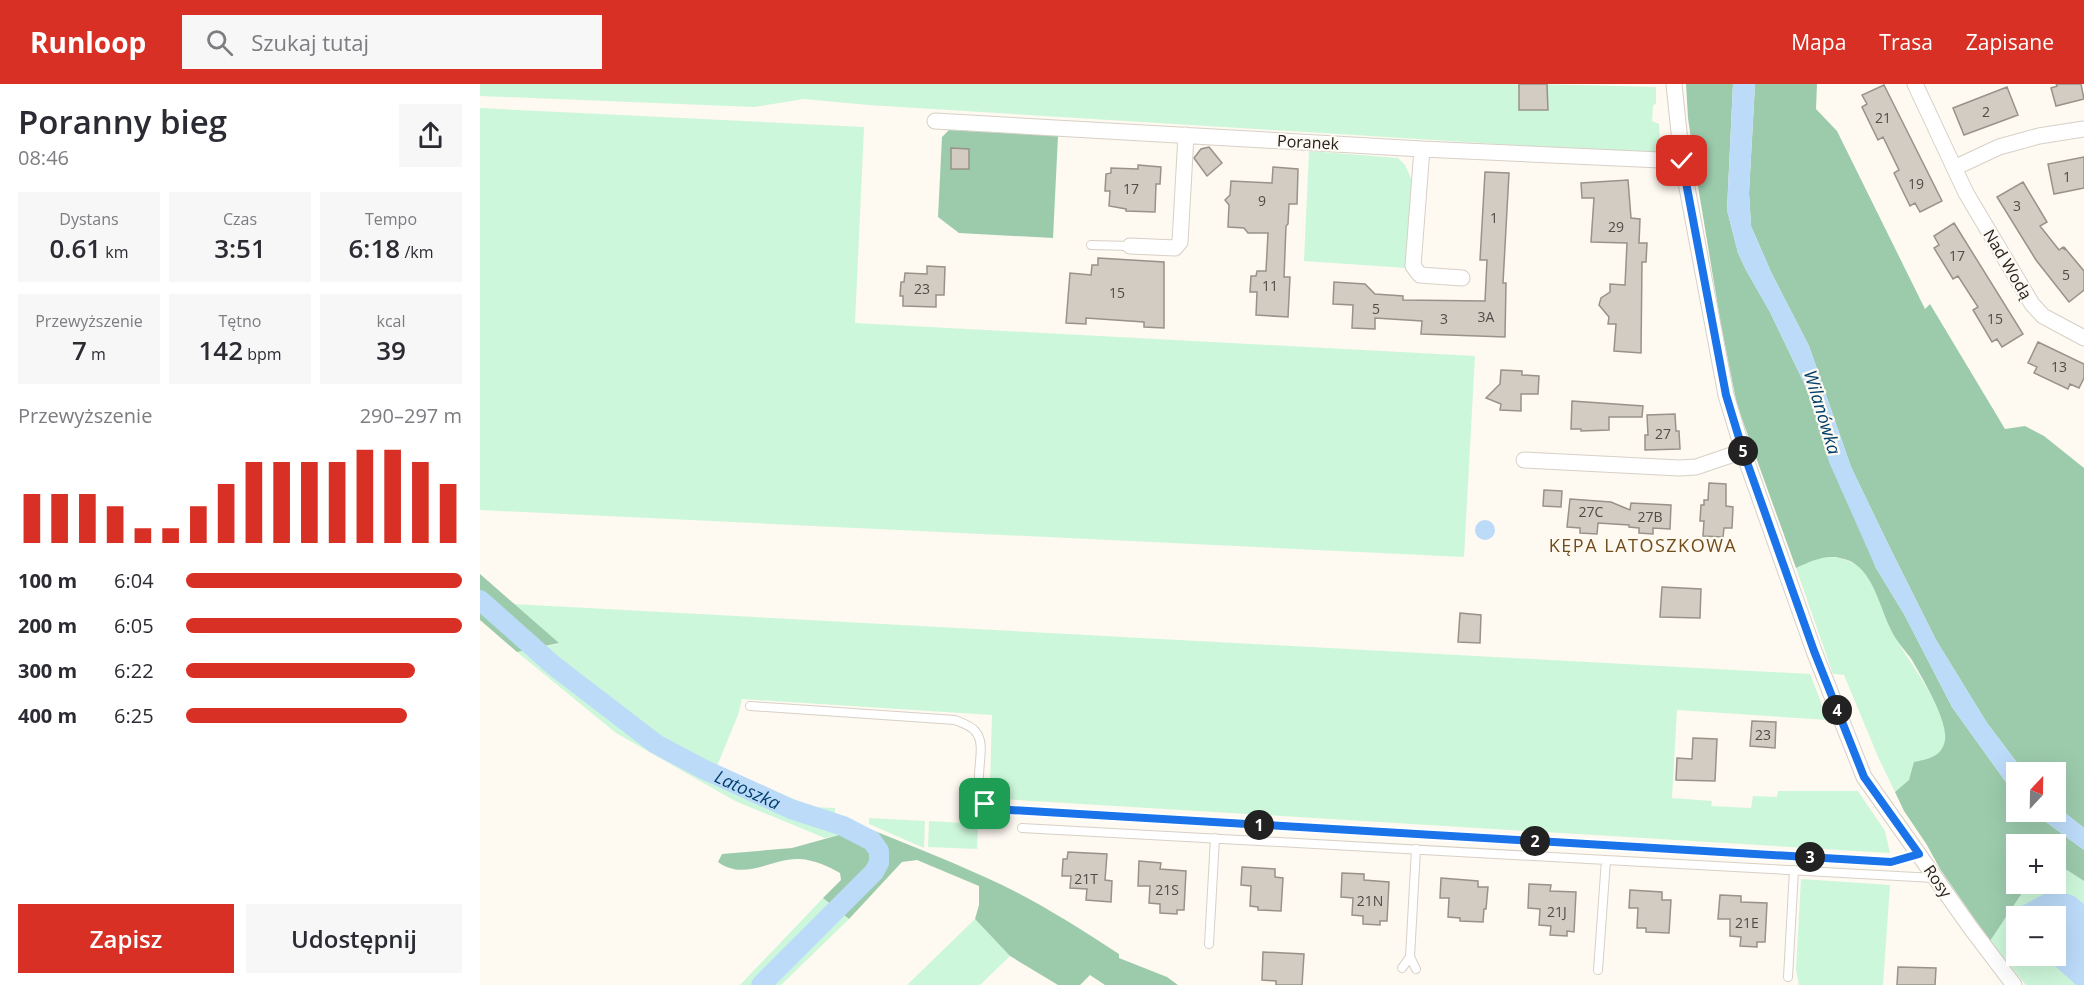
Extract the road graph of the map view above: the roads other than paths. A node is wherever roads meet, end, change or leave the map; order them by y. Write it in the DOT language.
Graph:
graph roads {
  1 [pos="1674,84"];
  2 [pos="1915,84"];
  3 [pos="934,121"];
  4 [pos="2084,129"];
  5 [pos="1186,135"];
  6 [pos="1422,149"];
  7 [pos="1682,161"];
  8 [pos="1954,168"];
  9 [pos="1091,245"];
  10 [pos="1130,246"];
  11 [pos="1462,278"];
  12 [pos="2084,338"];
  13 [pos="1743,451"];
  14 [pos="1524,460"];
  15 [pos="750,706"];
  16 [pos="1022,828"];
  17 [pos="1215,838"];
  18 [pos="1416,849"];
  19 [pos="1919,854"];
  20 [pos="1606,860"];
  21 [pos="1794,870"];
  22 [pos="1936,878"];
  23 [pos="1209,944"];
  24 [pos="1410,957"];
  25 [pos="1402,968"];
  26 [pos="1416,969"];
  27 [pos="1598,970"];
  28 [pos="1788,977"];
  29 [pos="2014,985"];
  1 -- 7 [label="street, Rosy"];
  2 -- 8 [label="street, Nad Wodą"];
  3 -- 5 [label="street, Poranek"];
  4 -- 8 [label="street"];
  5 -- 6 [label="street, Poranek"];
  5 -- 10 [label="street"];
  6 -- 7 [label="street, Poranek"];
  6 -- 11 [label="street"];
  7 -- 13 [label="street, Rosy"];
  8 -- 12 [label="street, Nad Wodą"];
  9 -- 10 [label="lane"];
  13 -- 14 [label="street"];
  13 -- 19 [label="street, Rosy"];
  15 -- 19 [label="lane"];
  16 -- 17 [label="lane"];
  17 -- 18 [label="lane"];
  17 -- 23 [label="lane"];
  18 -- 20 [label="lane"];
  18 -- 24 [label="lane"];
  19 -- 22 [label="street, Rosy"];
  20 -- 21 [label="lane"];
  20 -- 27 [label="lane"];
  21 -- 22 [label="lane"];
  21 -- 28 [label="lane"];
  22 -- 29 [label="street, Rosy"];
  24 -- 25 [label="lane"];
  24 -- 26 [label="lane"];
}
